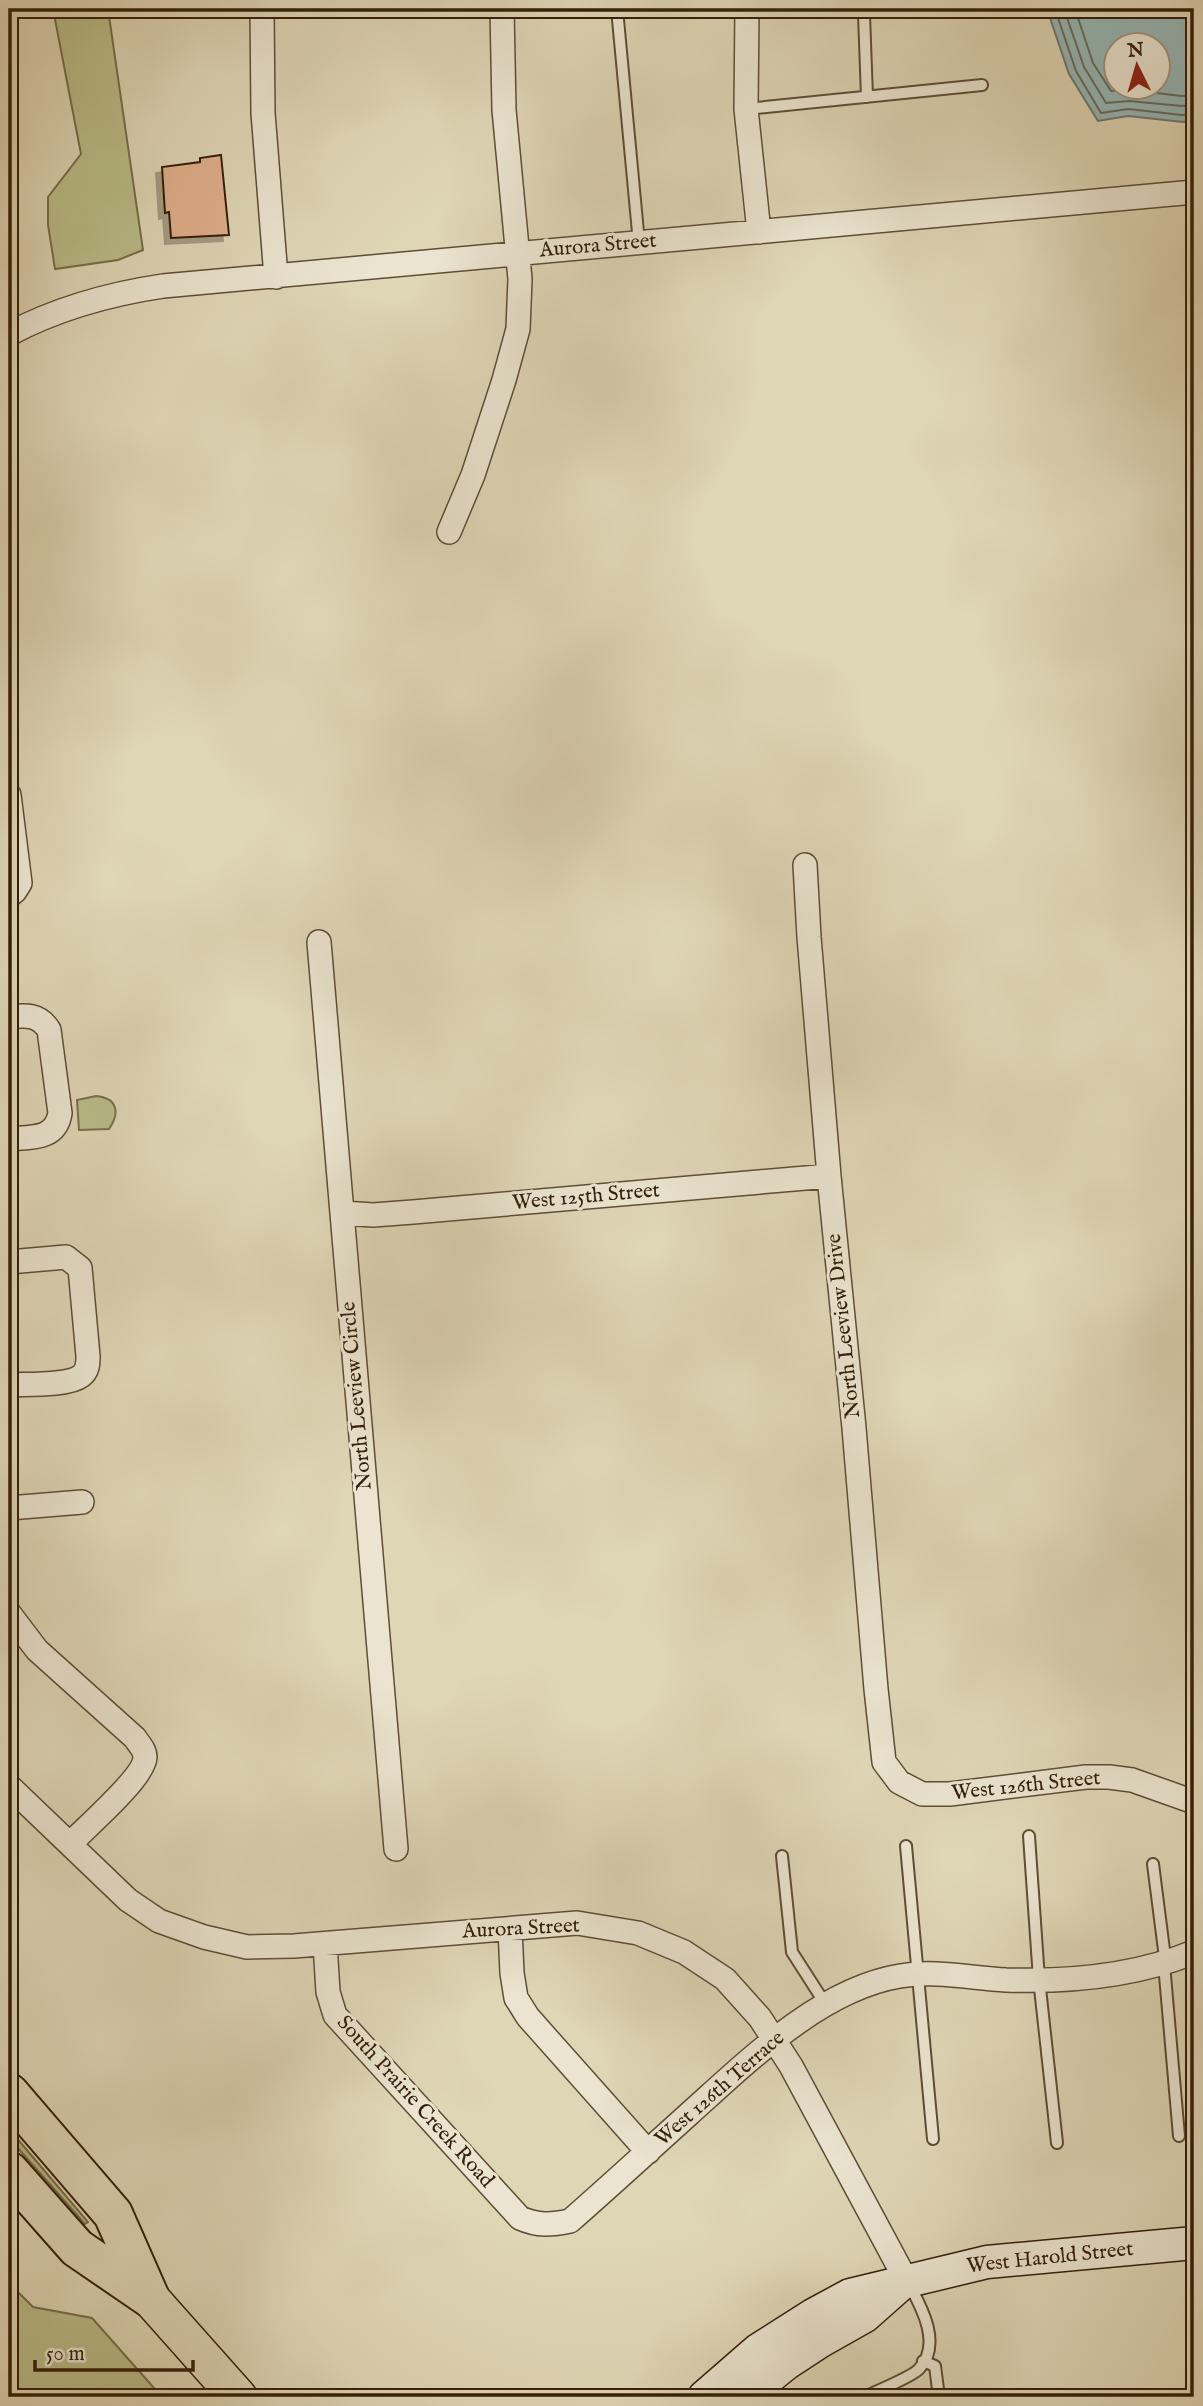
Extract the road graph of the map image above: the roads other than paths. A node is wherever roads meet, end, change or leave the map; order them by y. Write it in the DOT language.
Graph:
graph roads {
  1 [pos="262,9"];
  2 [pos="502,9"];
  3 [pos="617,9"];
  4 [pos="747,9"];
  5 [pos="866,9"];
  6 [pos="982,85"];
  7 [pos="867,97"];
  8 [pos="746,109"];
  9 [pos="1194,192"];
  10 [pos="759,232"];
  11 [pos="639,243"];
  12 [pos="517,253"];
  13 [pos="276,277"];
  14 [pos="9,334"];
  15 [pos="449,532"];
  16 [pos="9,795"];
  17 [pos="805,865"];
  18 [pos="9,896"];
  19 [pos="319,942"];
  20 [pos="9,1017"];
  21 [pos="9,1139"];
  22 [pos="829,1176"];
  23 [pos="343,1213"];
  24 [pos="9,1262"];
  25 [pos="9,1385"];
  26 [pos="82,1502"];
  27 [pos="9,1508"];
  28 [pos="9,1612"];
  29 [pos="899,1782"];
  30 [pos="9,1786"];
  31 [pos="1194,1802"];
  32 [pos="1029,1836"];
  33 [pos="70,1844"];
  34 [pos="906,1846"];
  35 [pos="396,1849"];
  36 [pos="782,1856"];
  37 [pos="1153,1864"];
  38 [pos="510,1928"];
  39 [pos="325,1944"];
  40 [pos="1194,1952"];
  41 [pos="1167,1963"];
  42 [pos="919,1975"];
  43 [pos="1039,1979"];
  44 [pos="826,2005"];
  45 [pos="773,2039"];
  46 [pos="9,2093"];
  47 [pos="1179,2136"];
  48 [pos="933,2139"];
  49 [pos="1057,2143"];
  50 [pos="648,2152"];
  51 [pos="9,2171"];
  52 [pos="551,2225"];
  53 [pos="1194,2243"];
  54 [pos="906,2280"];
  55 [pos="150,2298"];
  56 [pos="923,2361"];
  57 [pos="238,2397"];
  58 [pos="704,2397"];
  59 [pos="745,2397"];
  60 [pos="865,2397"];
  61 [pos="939,2397"];
  1 -- 13 [label="street"];
  2 -- 12 [label="street"];
  3 -- 11 [label="lane"];
  4 -- 8 [label="street"];
  5 -- 7 [label="lane"];
  6 -- 7 [label="lane"];
  7 -- 8 [label="lane"];
  8 -- 10 [label="street"];
  9 -- 10 [label="street, Aurora Street"];
  10 -- 11 [label="street, Aurora Street"];
  11 -- 12 [label="street, Aurora Street"];
  12 -- 13 [label="street, Aurora Street"];
  12 -- 15 [label="street"];
  13 -- 14 [label="street, Aurora Street"];
  16 -- 18 [label="street"];
  17 -- 22 [label="street, North Leeview Drive"];
  19 -- 23 [label="street, North Leeview Circle"];
  20 -- 21 [label="street"];
  22 -- 23 [label="street, West 125th Street"];
  22 -- 29 [label="street, North Leeview Drive"];
  23 -- 35 [label="street, North Leeview Circle"];
  24 -- 25 [label="street"];
  26 -- 27 [label="street"];
  28 -- 33 [label="street"];
  29 -- 31 [label="street, West 126th Street"];
  30 -- 33 [label="street, Aurora Street"];
  32 -- 43 [label="lane"];
  33 -- 39 [label="street, Aurora Street"];
  34 -- 42 [label="lane"];
  36 -- 44 [label="lane"];
  37 -- 41 [label="lane"];
  38 -- 39 [label="street, Aurora Street"];
  38 -- 45 [label="street, Aurora Street"];
  38 -- 50 [label="street"];
  39 -- 52 [label="street, South Prairie Creek Road"];
  40 -- 41 [label="street, West 126th Terrace"];
  41 -- 43 [label="street, West 126th Terrace"];
  41 -- 47 [label="lane"];
  42 -- 43 [label="street, West 126th Terrace"];
  42 -- 44 [label="street, West 126th Terrace"];
  42 -- 48 [label="lane"];
  43 -- 49 [label="lane"];
  44 -- 45 [label="street, West 126th Terrace"];
  45 -- 50 [label="street, West 126th Terrace"];
  45 -- 54 [label="street, Aurora Street"];
  46 -- 55 [label="highway"];
  50 -- 52 [label="street, West 126th Terrace"];
  51 -- 55 [label="highway"];
  53 -- 54 [label="main road, West Harold Street"];
  54 -- 56 [label="lane"];
  54 -- 58 [label="main road, West Harold Street"];
  54 -- 59 [label="main road, West Harold Street"];
  55 -- 57 [label="highway"];
  56 -- 60 [label="lane"];
  56 -- 61 [label="lane"];
}
